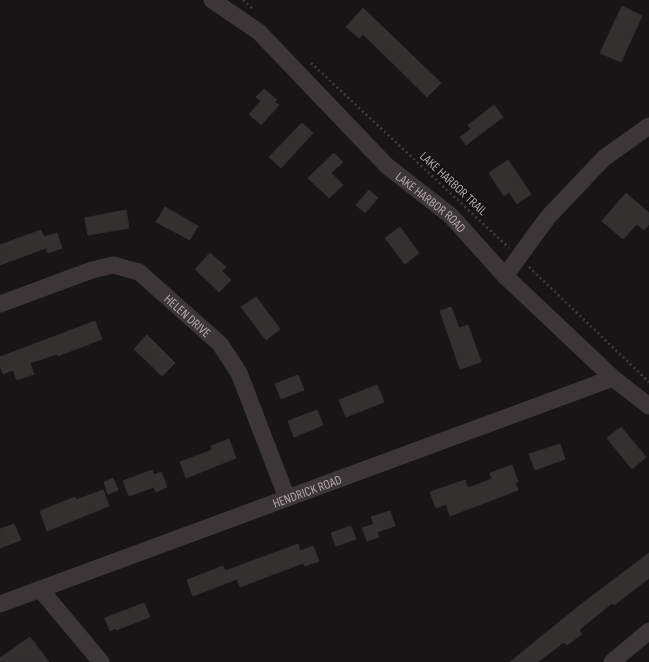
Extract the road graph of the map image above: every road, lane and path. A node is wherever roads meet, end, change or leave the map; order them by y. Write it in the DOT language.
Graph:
graph roads {
  1 [pos="212,0"];
  2 [pos="243,0"];
  3 [pos="255,11"];
  4 [pos="306,59"];
  5 [pos="649,126"];
  6 [pos="519,257"];
  7 [pos="505,276"];
  8 [pos="0,304"];
  9 [pos="613,378"];
  10 [pos="649,382"];
  11 [pos="649,406"];
  12 [pos="287,498"];
  13 [pos="40,589"];
  14 [pos="0,604"];
  15 [pos="649,631"];
  16 [pos="101,662"];
  17 [pos="612,662"];
  1 -- 7 [label="street, LAKE HARBOR ROAD"];
  2 -- 3 [label="path"];
  4 -- 6 [label="path, LAKE HARBOR TRAIL"];
  5 -- 6 [label="street"];
  6 -- 7 [label="street"];
  6 -- 10 [label="path, LAKE HARBOR TRAIL"];
  7 -- 9 [label="street, LAKE HARBOR ROAD"];
  8 -- 12 [label="street, HELEN DRIVE"];
  9 -- 11 [label="street, LAKE HARBOR ROAD"];
  9 -- 12 [label="street, HENDRICK ROAD"];
  12 -- 13 [label="street, HENDRICK ROAD"];
  13 -- 14 [label="street, HENDRICK ROAD"];
  13 -- 16 [label="street"];
  15 -- 17 [label="street"];
}
